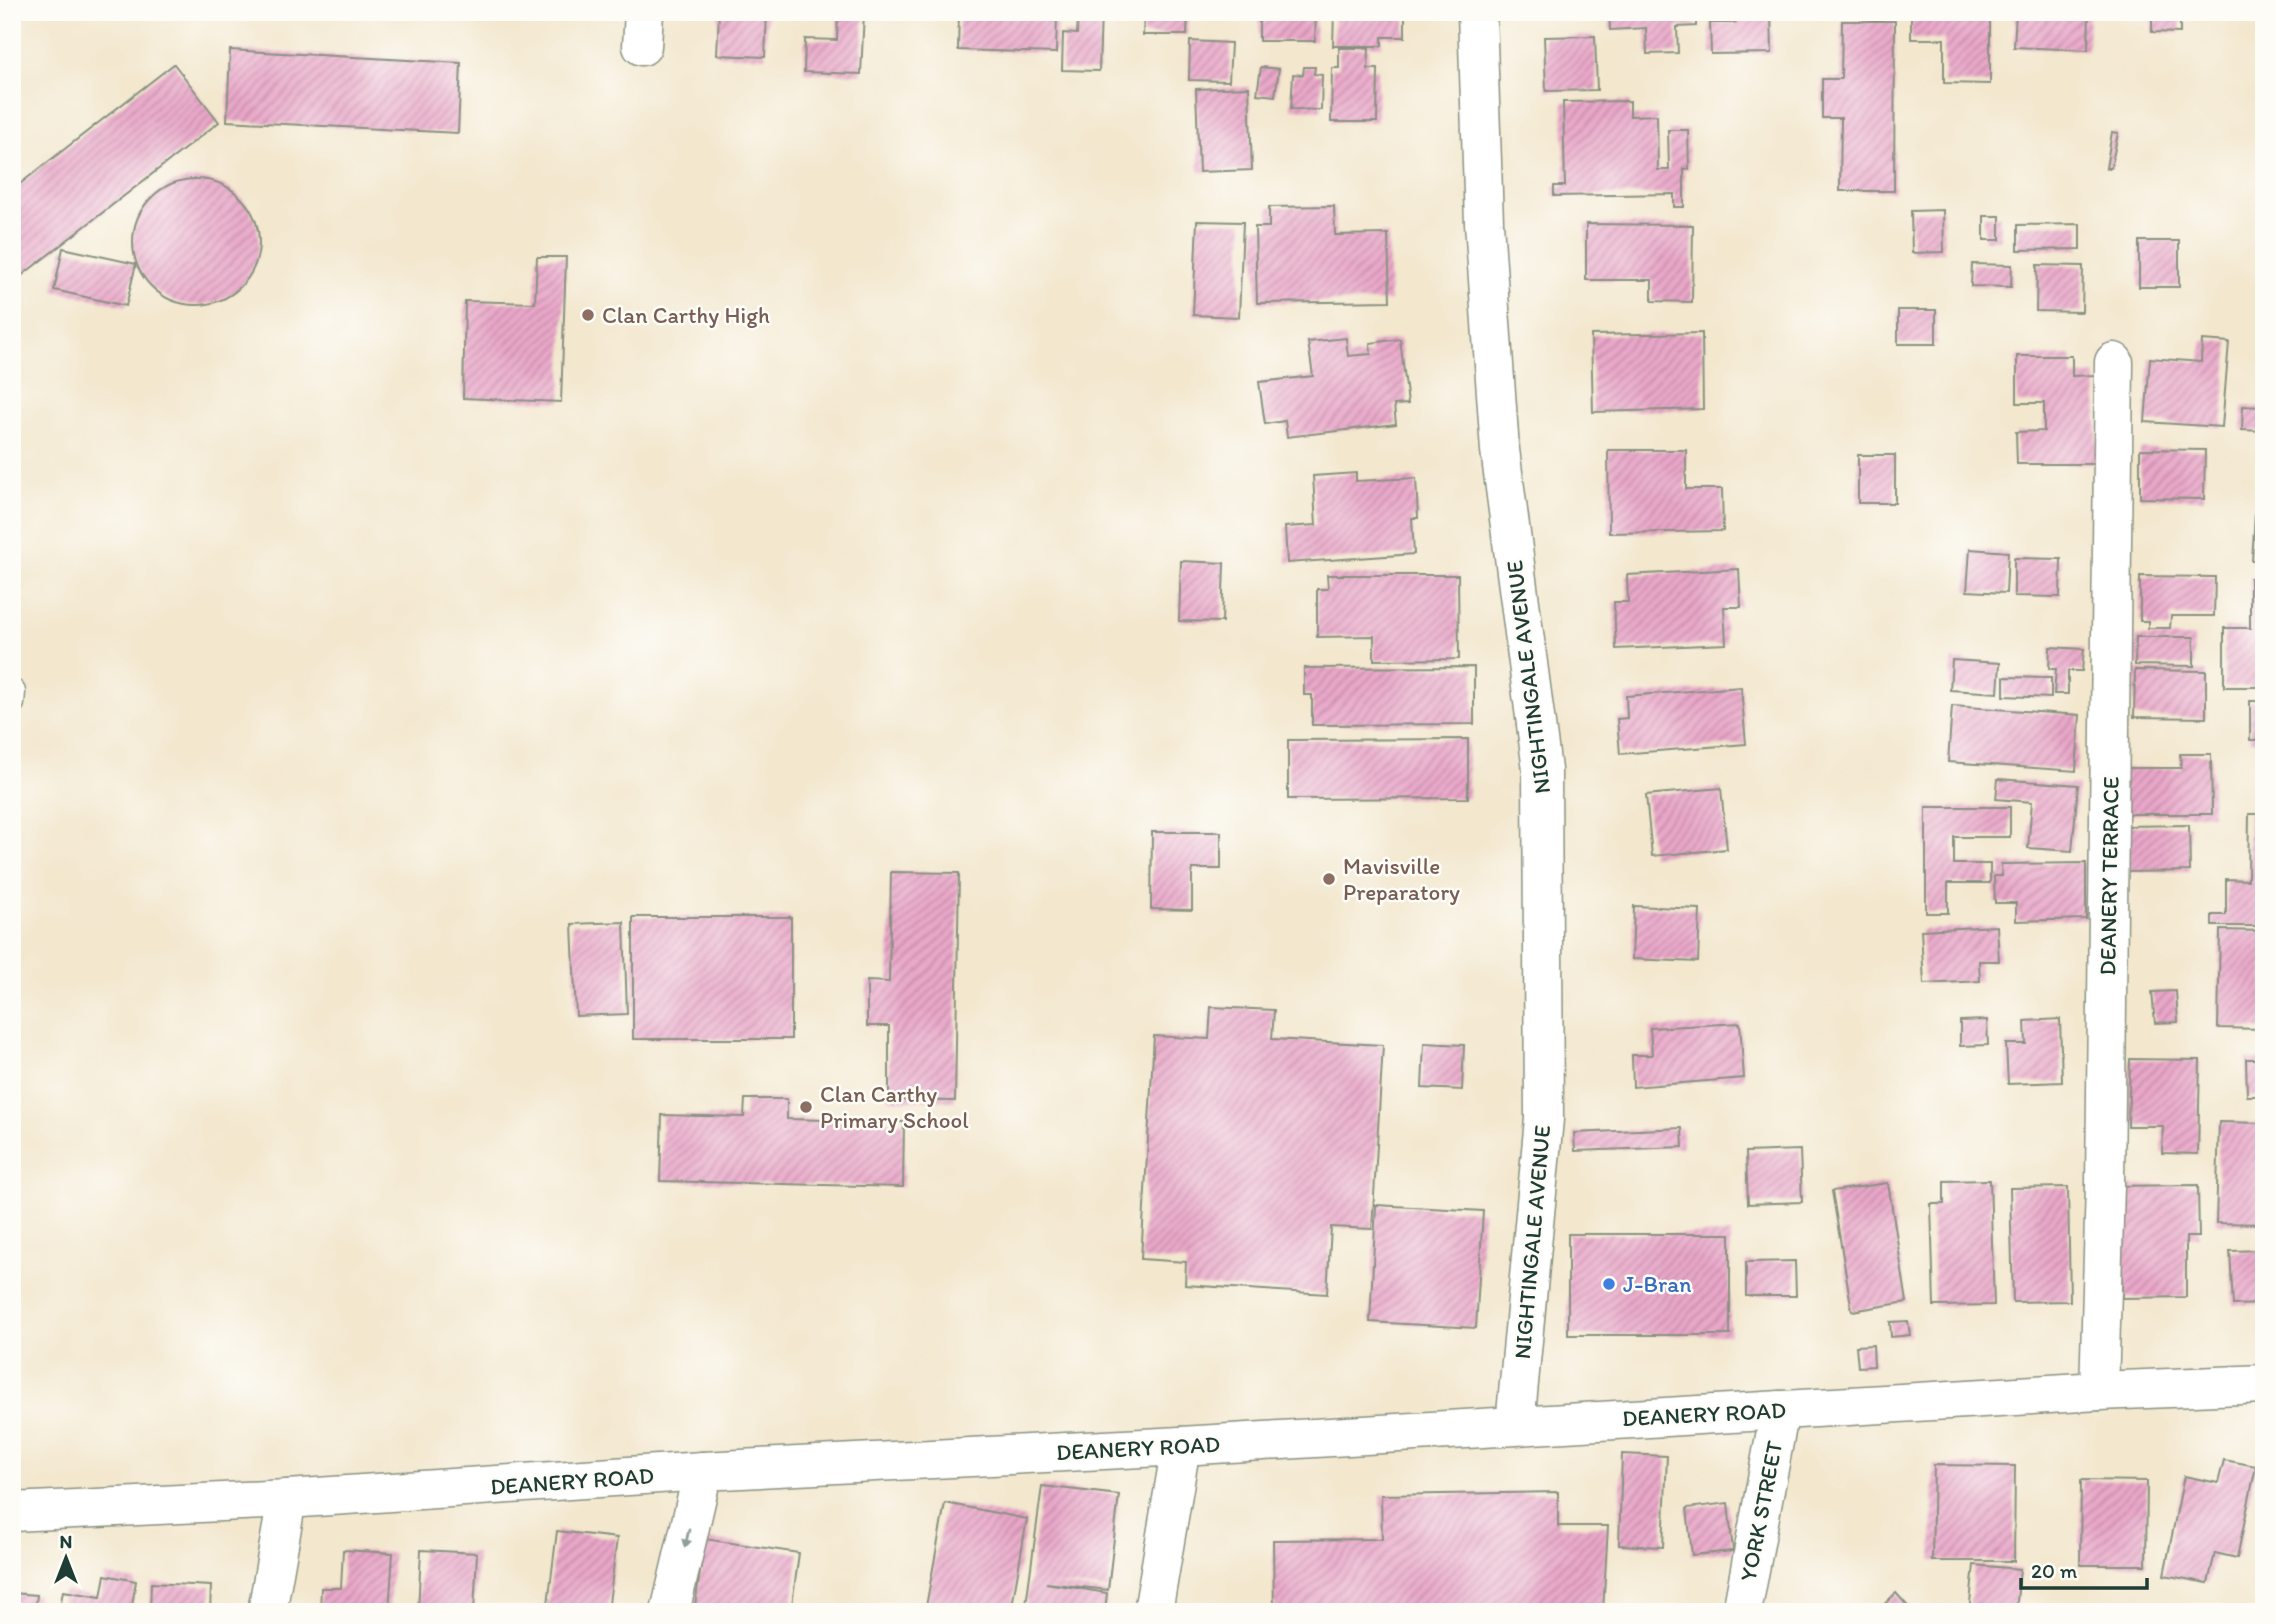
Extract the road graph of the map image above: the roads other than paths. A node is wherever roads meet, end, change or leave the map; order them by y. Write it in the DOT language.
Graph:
graph roads {
  1 [pos="1477,12"];
  2 [pos="2114,362"];
  3 [pos="13,692"];
  4 [pos="12,703"];
  5 [pos="2264,1384"];
  6 [pos="2099,1391"];
  7 [pos="1780,1410"];
  8 [pos="1515,1425"];
  9 [pos="1181,1446"];
  10 [pos="703,1471"];
  11 [pos="287,1499"];
  12 [pos="12,1512"];
  13 [pos="267,1612"];
  14 [pos="670,1612"];
  15 [pos="1153,1612"];
  16 [pos="1742,1612"];
  1 -- 8 [label="street, NIGHTINGALE AVENUE"];
  2 -- 6 [label="street, DEANERY TERRACE"];
  3 -- 4 [label="lane"];
  5 -- 6 [label="street, DEANERY ROAD"];
  6 -- 7 [label="street, DEANERY ROAD"];
  7 -- 8 [label="street, DEANERY ROAD"];
  7 -- 16 [label="street, YORK STREET"];
  8 -- 9 [label="street, DEANERY ROAD"];
  9 -- 10 [label="street, DEANERY ROAD"];
  9 -- 15 [label="street"];
  10 -- 11 [label="street, DEANERY ROAD"];
  10 -- 14 [label="street, one-way"];
  11 -- 12 [label="street, DEANERY ROAD"];
  11 -- 13 [label="street"];
}
